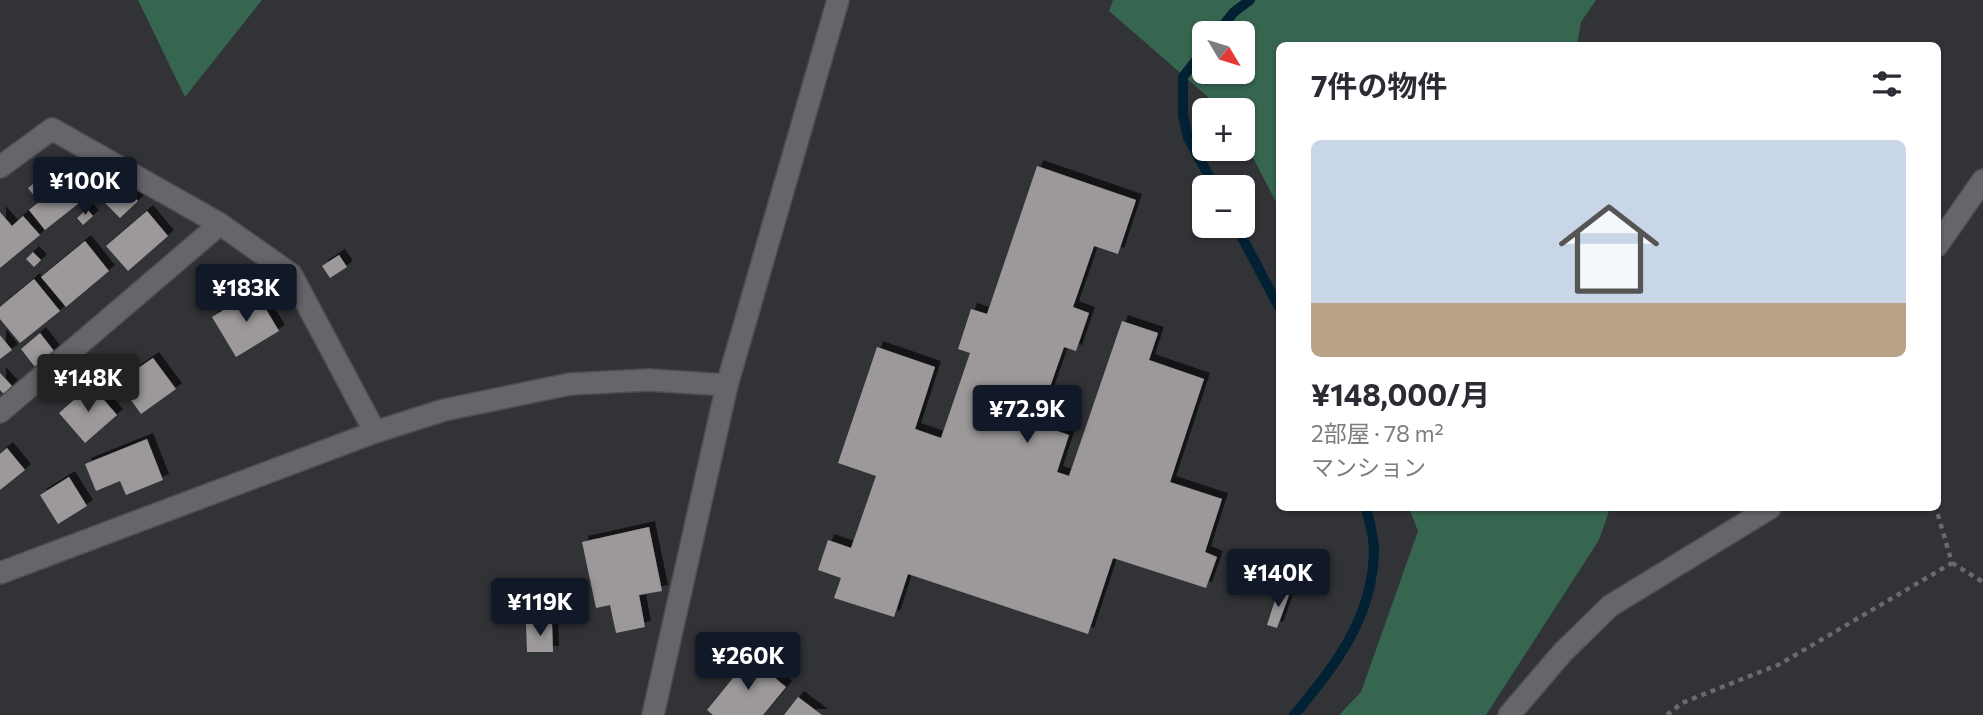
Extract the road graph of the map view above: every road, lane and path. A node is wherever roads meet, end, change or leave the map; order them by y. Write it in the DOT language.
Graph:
graph roads {
  1 [pos="838,0"];
  2 [pos="0,167"];
  3 [pos="1983,180"];
  4 [pos="220,224"];
  5 [pos="1941,240"];
  6 [pos="727,385"];
  7 [pos="0,412"];
  8 [pos="375,432"];
  9 [pos="1765,511"];
  10 [pos="1937,511"];
  11 [pos="1952,563"];
  12 [pos="0,573"];
  13 [pos="1983,582"];
  14 [pos="653,715"];
  15 [pos="1509,715"];
  16 [pos="1667,715"];
  1 -- 6 [label="street"];
  2 -- 4 [label="street"];
  3 -- 5 [label="street"];
  4 -- 7 [label="street"];
  4 -- 8 [label="street"];
  6 -- 8 [label="street"];
  6 -- 14 [label="street"];
  8 -- 12 [label="street"];
  9 -- 15 [label="street"];
  10 -- 11 [label="path"];
  11 -- 13 [label="path"];
  11 -- 16 [label="path"];
}
